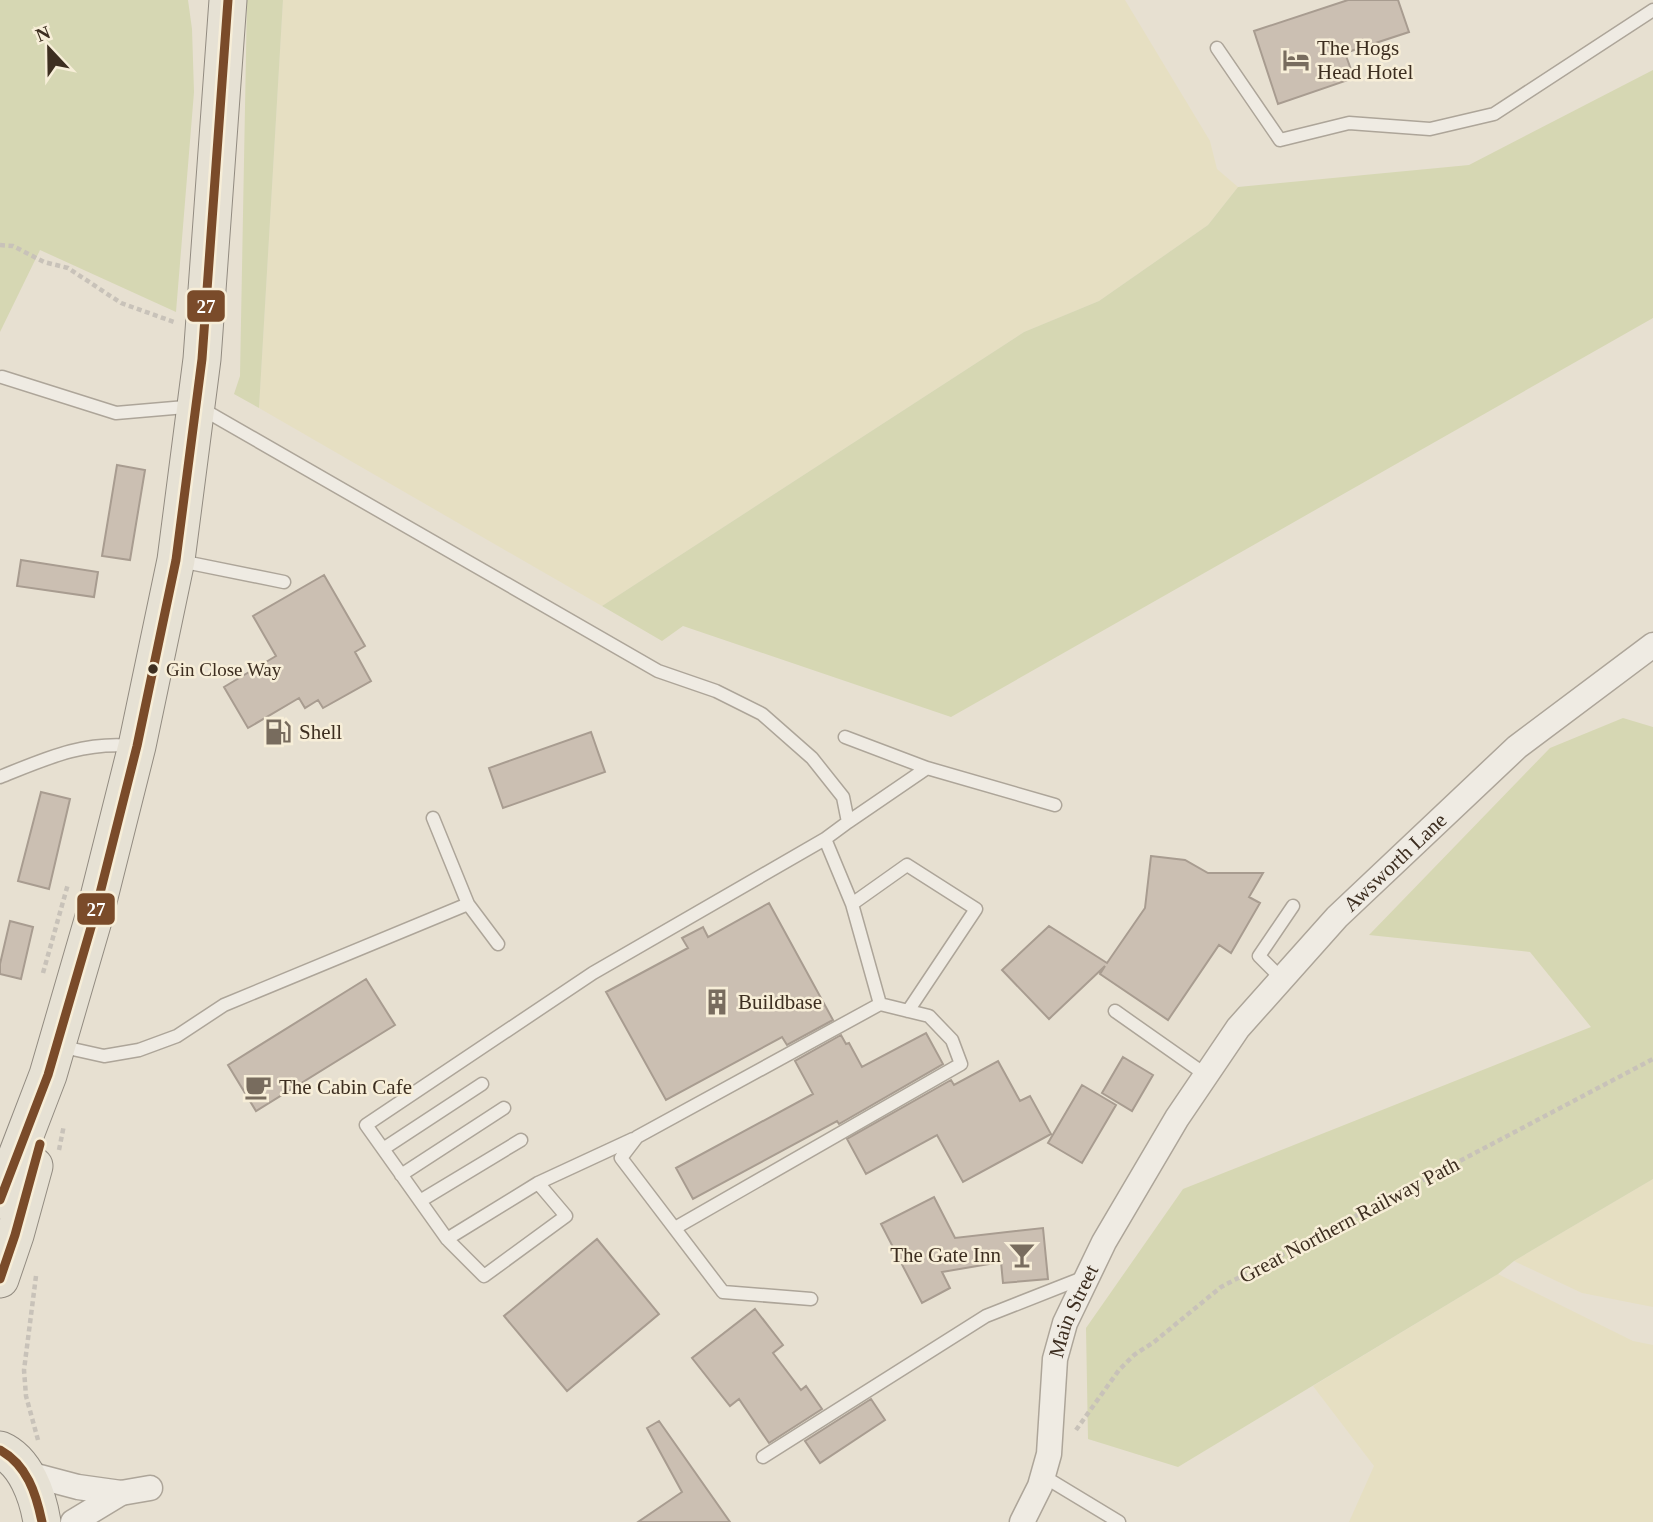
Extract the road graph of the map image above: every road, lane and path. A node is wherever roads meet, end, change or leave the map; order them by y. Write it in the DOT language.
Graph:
graph roads {
  1 [pos="209,0"];
  2 [pos="228,0"];
  3 [pos="1653,10"];
  4 [pos="1217,47"];
  5 [pos="222,89"];
  6 [pos="0,246"];
  7 [pos="204,333"];
  8 [pos="2,377"];
  9 [pos="197,406"];
  10 [pos="176,560"];
  11 [pos="284,582"];
  12 [pos="1653,645"];
  13 [pos="845,737"];
  14 [pos="137,746"];
  15 [pos="927,768"];
  16 [pos="0,777"];
  17 [pos="1055,805"];
  18 [pos="433,818"];
  19 [pos="848,822"];
  20 [pos="825,839"];
  21 [pos="71,874"];
  22 [pos="468,904"];
  23 [pos="852,904"];
  24 [pos="1293,906"];
  25 [pos="498,944"];
  26 [pos="83,951"];
  27 [pos="45,963"];
  28 [pos="43,974"];
  29 [pos="1282,979"];
  30 [pos="880,1004"];
  31 [pos="908,1011"];
  32 [pos="1115,1011"];
  33 [pos="1653,1059"];
  34 [pos="52,1060"];
  35 [pos="1206,1075"];
  36 [pos="482,1084"];
  37 [pos="504,1108"];
  38 [pos="1177,1118"];
  39 [pos="65,1121"];
  40 [pos="637,1137"];
  41 [pos="521,1140"];
  42 [pos="383,1149"];
  43 [pos="57,1160"];
  44 [pos="401,1175"];
  45 [pos="538,1183"];
  46 [pos="0,1200"];
  47 [pos="420,1201"];
  48 [pos="675,1228"];
  49 [pos="447,1239"];
  50 [pos="36,1273"];
  51 [pos="1088,1276"];
  52 [pos="0,1279"];
  53 [pos="811,1299"];
  54 [pos="1081,1425"];
  55 [pos="16,1453"];
  56 [pos="763,1457"];
  57 [pos="1043,1476"];
  58 [pos="150,1488"];
  59 [pos="121,1493"];
  60 [pos="42,1522"];
  61 [pos="73,1522"];
  62 [pos="1022,1522"];
  63 [pos="1119,1522"];
  1 -- 5 [label="main road"];
  2 -- 5 [label="main road"];
  3 -- 4 [label="lane"];
  5 -- 7 [label="main road"];
  6 -- 7 [label="path"];
  7 -- 9 [label="main road"];
  8 -- 9 [label="lane"];
  9 -- 10 [label="main road"];
  9 -- 19 [label="lane"];
  10 -- 11 [label="lane"];
  10 -- 14 [label="main road"];
  12 -- 29 [label="street, Awsworth Lane"];
  13 -- 15 [label="lane"];
  14 -- 16 [label="lane"];
  14 -- 26 [label="main road"];
  15 -- 17 [label="lane"];
  15 -- 19 [label="lane"];
  18 -- 22 [label="lane"];
  19 -- 20 [label="lane"];
  20 -- 23 [label="lane"];
  20 -- 42 [label="lane"];
  21 -- 27 [label="path"];
  22 -- 25 [label="lane"];
  22 -- 34 [label="lane"];
  23 -- 30 [label="lane"];
  23 -- 31 [label="lane"];
  24 -- 29 [label="lane"];
  26 -- 27 [label="path"];
  26 -- 34 [label="main road"];
  27 -- 28 [label="path"];
  29 -- 35 [label="street, Awsworth Lane"];
  30 -- 31 [label="lane"];
  30 -- 40 [label="lane"];
  31 -- 48 [label="lane"];
  32 -- 35 [label="lane"];
  33 -- 54 [label="path, Great Northern Railway Path"];
  34 -- 46 [label="main road"];
  34 -- 52 [label="main road"];
  35 -- 38 [label="street, Awsworth Lane"];
  36 -- 42 [label="lane"];
  37 -- 44 [label="lane"];
  38 -- 51 [label="street, Main Street"];
  39 -- 43 [label="path"];
  40 -- 45 [label="lane"];
  40 -- 48 [label="lane"];
  41 -- 47 [label="lane"];
  42 -- 44 [label="lane"];
  44 -- 47 [label="lane"];
  45 -- 49 [label="lane"];
  45 -- 49 [label="lane"];
  47 -- 49 [label="lane"];
  48 -- 53 [label="lane"];
  50 -- 55 [label="path"];
  51 -- 56 [label="lane"];
  51 -- 57 [label="street, Main Street"];
  55 -- 59 [label="street"];
  55 -- 60 [label="main road"];
  57 -- 62 [label="street, Main Street"];
  57 -- 63 [label="lane"];
  58 -- 59 [label="street"];
  59 -- 61 [label="street"];
}
